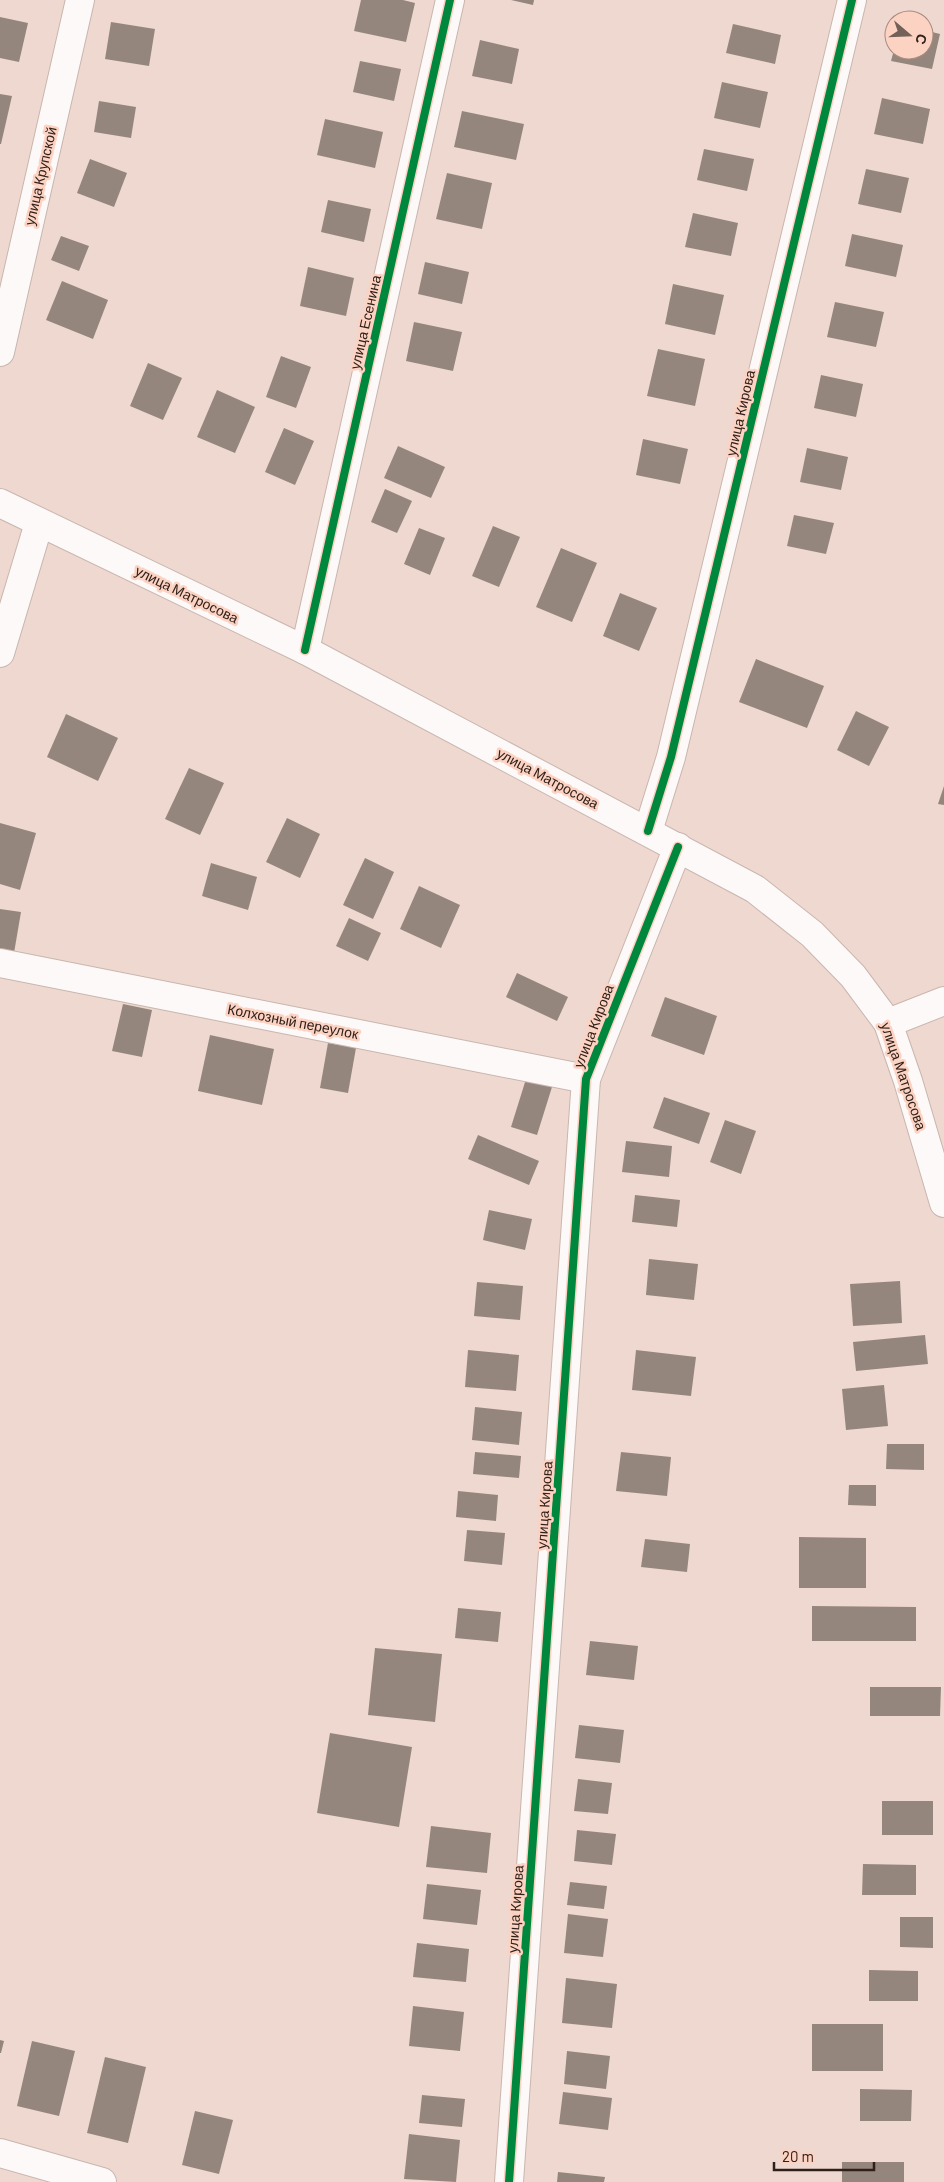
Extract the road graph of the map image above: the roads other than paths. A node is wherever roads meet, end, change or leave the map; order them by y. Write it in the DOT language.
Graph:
graph roads {
  1 [pos="80,0"];
  2 [pos="450,0"];
  3 [pos="852,0"];
  4 [pos="0,352"];
  5 [pos="0,504"];
  6 [pos="39,522"];
  7 [pos="305,650"];
  8 [pos="0,653"];
  9 [pos="648,831"];
  10 [pos="678,847"];
  11 [pos="0,963"];
  12 [pos="944,1001"];
  13 [pos="888,1023"];
  14 [pos="586,1079"];
  15 [pos="944,1203"];
  16 [pos="0,2153"];
  17 [pos="102,2182"];
  18 [pos="509,2182"];
  1 -- 4 [label="street, улица Крупской"];
  2 -- 7 [label="street, улица Есенина"];
  3 -- 9 [label="street, улица Кирова"];
  5 -- 6 [label="street, улица Матросова"];
  6 -- 7 [label="street, улица Матросова"];
  6 -- 8 [label="street"];
  7 -- 9 [label="street, улица Матросова"];
  9 -- 10 [label="street, улица Матросова"];
  10 -- 13 [label="street, улица Матросова"];
  10 -- 14 [label="street, улица Кирова"];
  11 -- 14 [label="street, Колхозный переулок"];
  12 -- 13 [label="street"];
  13 -- 15 [label="street, улица Матросова"];
  14 -- 18 [label="street, улица Кирова"];
  16 -- 17 [label="street"];
}
